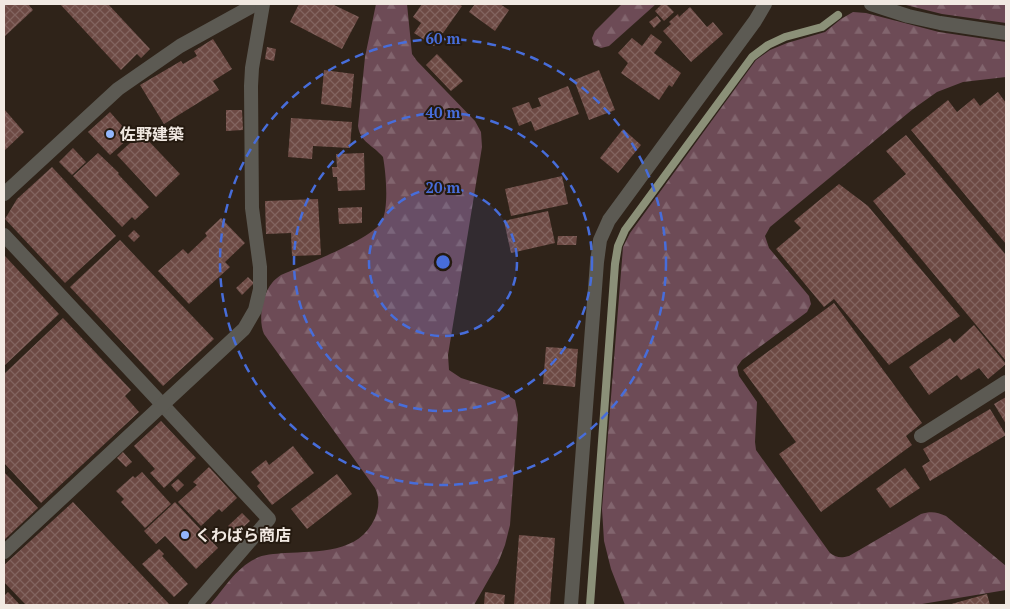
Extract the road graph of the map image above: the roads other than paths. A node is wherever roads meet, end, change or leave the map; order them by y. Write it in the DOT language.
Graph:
graph roads {
  1 [pos="256,4"];
  2 [pos="264,4"];
  3 [pos="765,4"];
  4 [pos="871,4"];
  5 [pos="1006,32"];
  6 [pos="4,194"];
  7 [pos="4,235"];
  8 [pos="1006,382"];
  9 [pos="163,405"];
  10 [pos="922,436"];
  11 [pos="4,552"];
  12 [pos="195,605"];
  13 [pos="571,605"];
  1 -- 6 [label="street"];
  2 -- 9 [label="street"];
  3 -- 13 [label="street"];
  4 -- 5 [label="street"];
  7 -- 9 [label="street"];
  8 -- 10 [label="street"];
  9 -- 11 [label="street"];
  9 -- 12 [label="street"];
}
